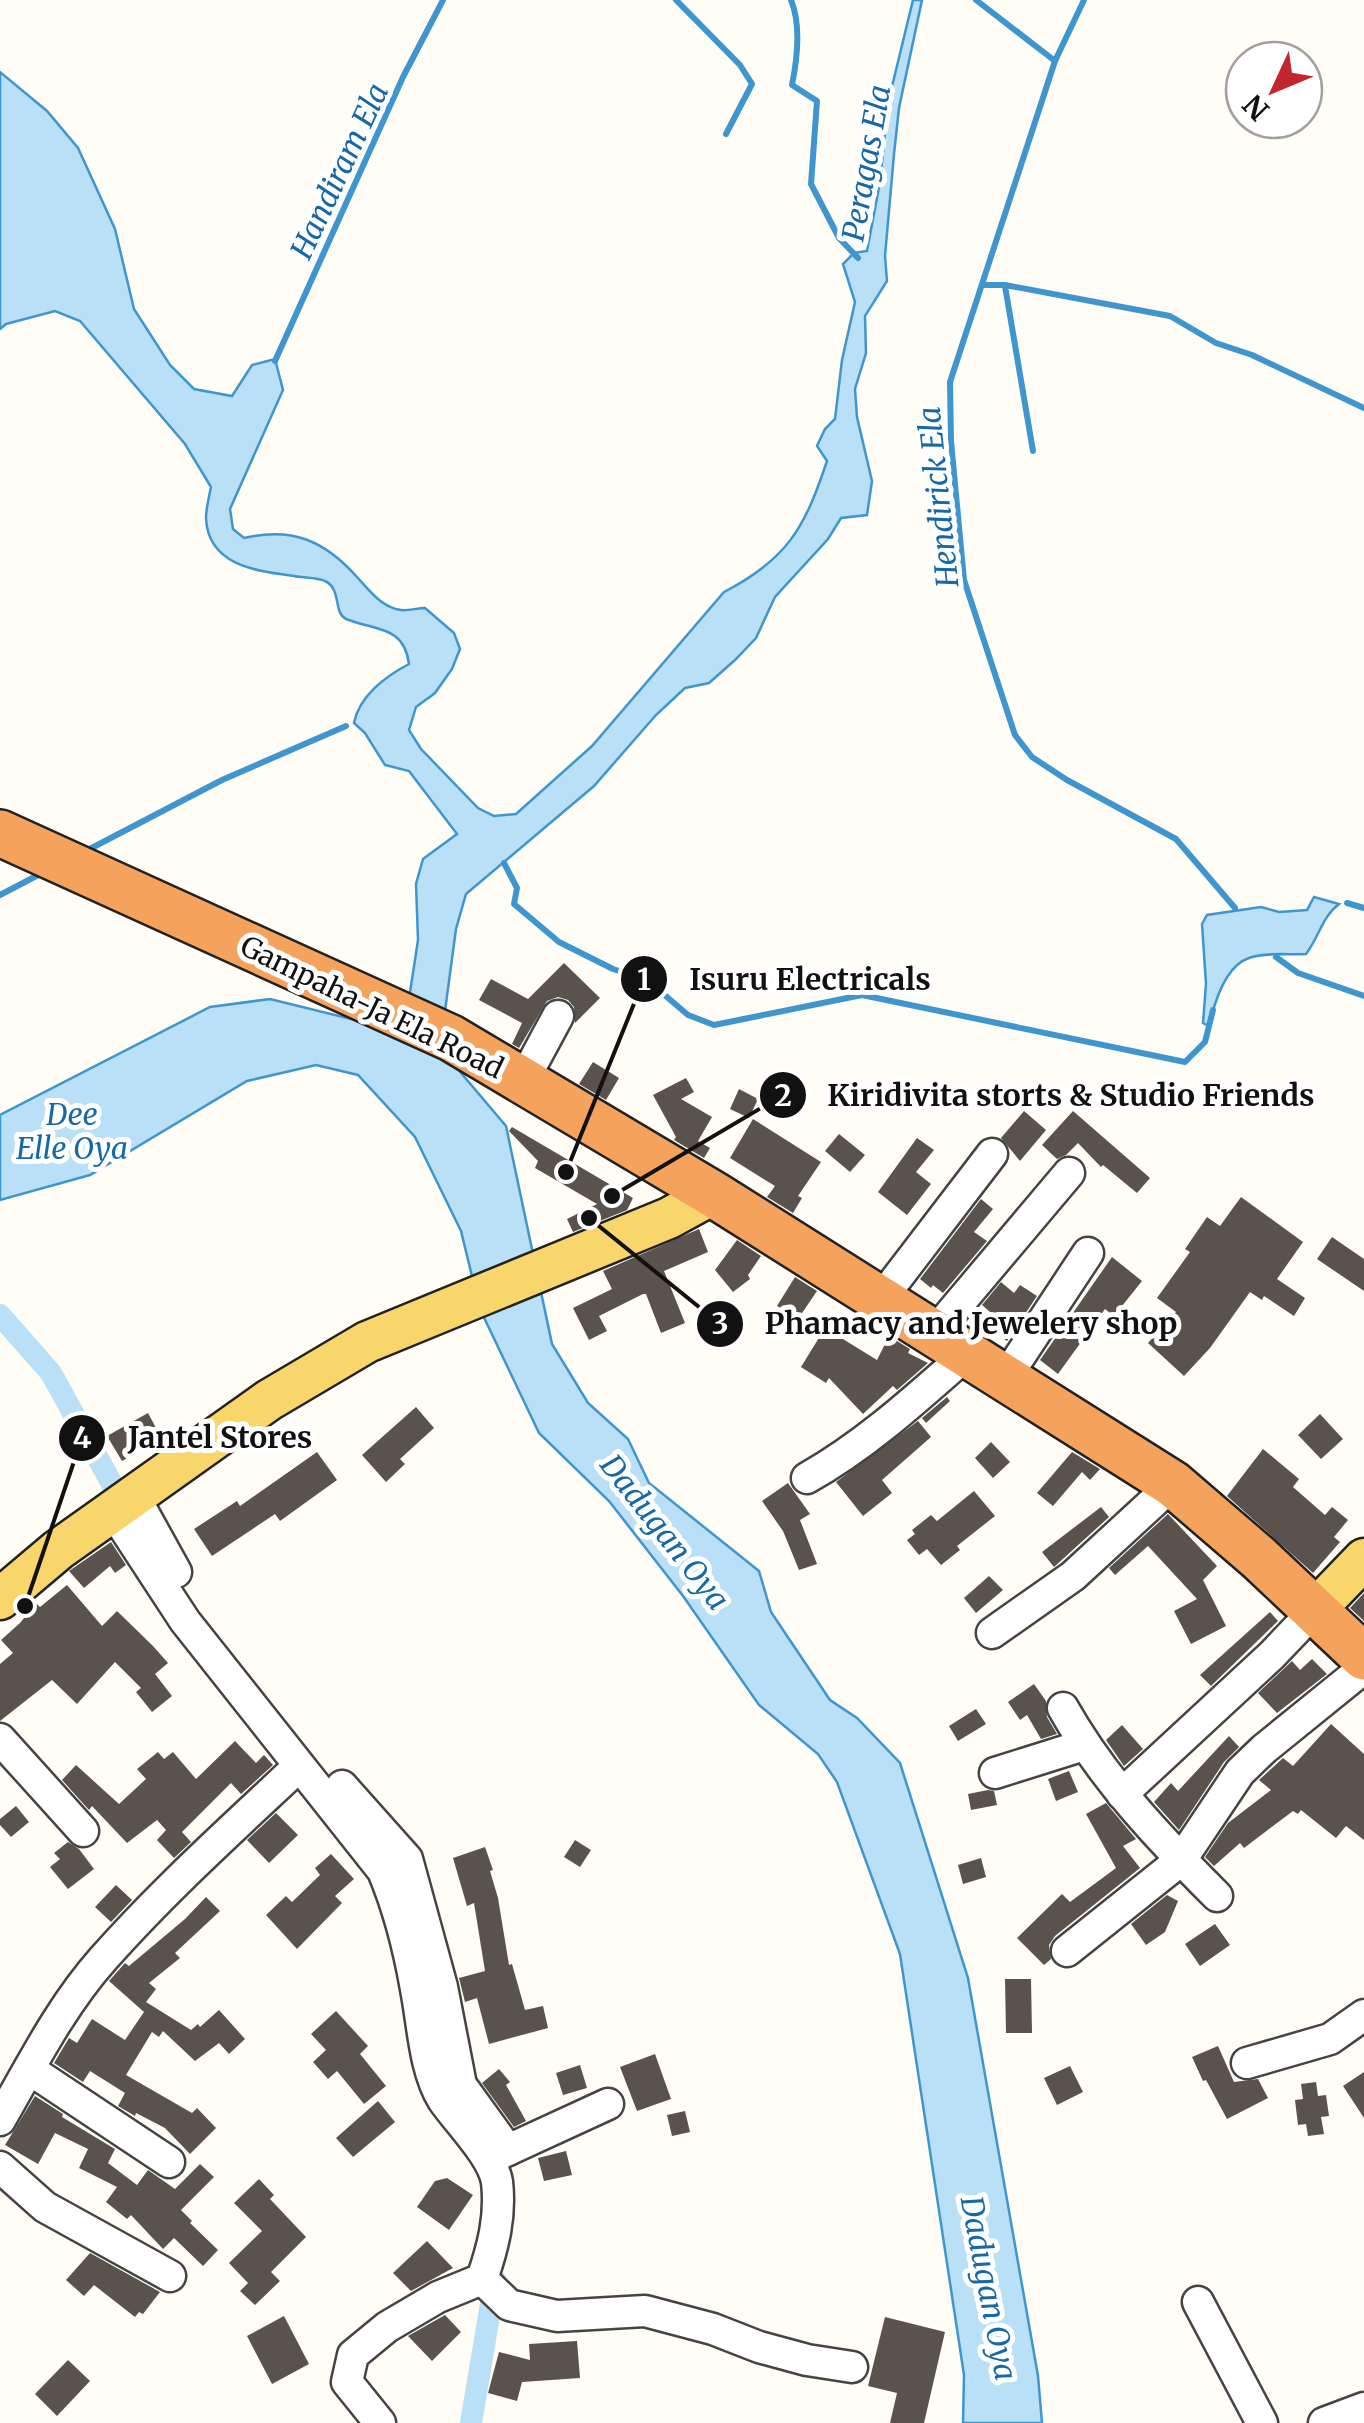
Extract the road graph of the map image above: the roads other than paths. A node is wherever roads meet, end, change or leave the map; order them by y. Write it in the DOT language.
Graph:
graph roads {
  1 [pos="0,834"];
  2 [pos="558,1016"];
  3 [pos="523,1081"];
  4 [pos="992,1154"];
  5 [pos="1069,1173"];
  6 [pos="713,1194"];
  7 [pos="1088,1253"];
  8 [pos="881,1299"];
  9 [pos="970,1354"];
  10 [pos="807,1478"];
  11 [pos="1172,1484"];
  12 [pos="124,1504"];
  13 [pos="1364,1559"];
  14 [pos="0,1599"];
  15 [pos="1313,1612"];
  16 [pos="992,1634"];
  17 [pos="1364,1657"];
  18 [pos="1364,1668"];
  19 [pos="1063,1708"];
  20 [pos="0,1739"];
  21 [pos="1084,1746"];
  22 [pos="300,1766"];
  23 [pos="995,1773"];
  24 [pos="1122,1794"];
  25 [pos="83,1832"];
  26 [pos="1181,1860"];
  27 [pos="1216,1896"];
  28 [pos="1067,1951"];
  29 [pos="1364,2014"];
  30 [pos="1247,2063"];
  31 [pos="29,2070"];
  32 [pos="608,2104"];
  33 [pos="0,2120"];
  34 [pos="497,2156"];
  35 [pos="169,2162"];
  36 [pos="0,2167"];
  37 [pos="170,2276"];
  38 [pos="482,2279"];
  39 [pos="1198,2302"];
  40 [pos="852,2367"];
  41 [pos="1364,2408"];
  42 [pos="380,2423"];
  43 [pos="1262,2423"];
  44 [pos="1324,2423"];
  1 -- 3 [label="highway, Gampaha-Ja Ela Road"];
  2 -- 3 [label="street"];
  3 -- 6 [label="highway, Gampaha-Ja Ela Road"];
  4 -- 8 [label="street"];
  5 -- 9 [label="street"];
  6 -- 8 [label="highway, Gampaha-Ja Ela Road"];
  6 -- 12 [label="main road"];
  7 -- 9 [label="street"];
  8 -- 9 [label="highway, Gampaha-Ja Ela Road"];
  9 -- 10 [label="street"];
  9 -- 11 [label="highway, Gampaha-Ja Ela Road"];
  11 -- 15 [label="highway, Gampaha-Ja Ela Road"];
  11 -- 16 [label="street"];
  12 -- 14 [label="main road"];
  12 -- 22 [label="street"];
  12 -- 34 [label="street"];
  13 -- 15 [label="main road"];
  15 -- 17 [label="highway, Gampaha-Ja Ela Road"];
  15 -- 24 [label="street"];
  18 -- 26 [label="street"];
  19 -- 21 [label="street"];
  20 -- 25 [label="street"];
  21 -- 23 [label="street"];
  21 -- 24 [label="street"];
  22 -- 31 [label="street"];
  22 -- 34 [label="street"];
  24 -- 26 [label="street"];
  26 -- 27 [label="street"];
  26 -- 28 [label="street"];
  29 -- 30 [label="street"];
  31 -- 33 [label="street"];
  31 -- 35 [label="street"];
  32 -- 34 [label="street"];
  34 -- 38 [label="street"];
  36 -- 37 [label="street"];
  38 -- 40 [label="street"];
  38 -- 42 [label="street"];
  39 -- 43 [label="street"];
  41 -- 44 [label="street"];
}
